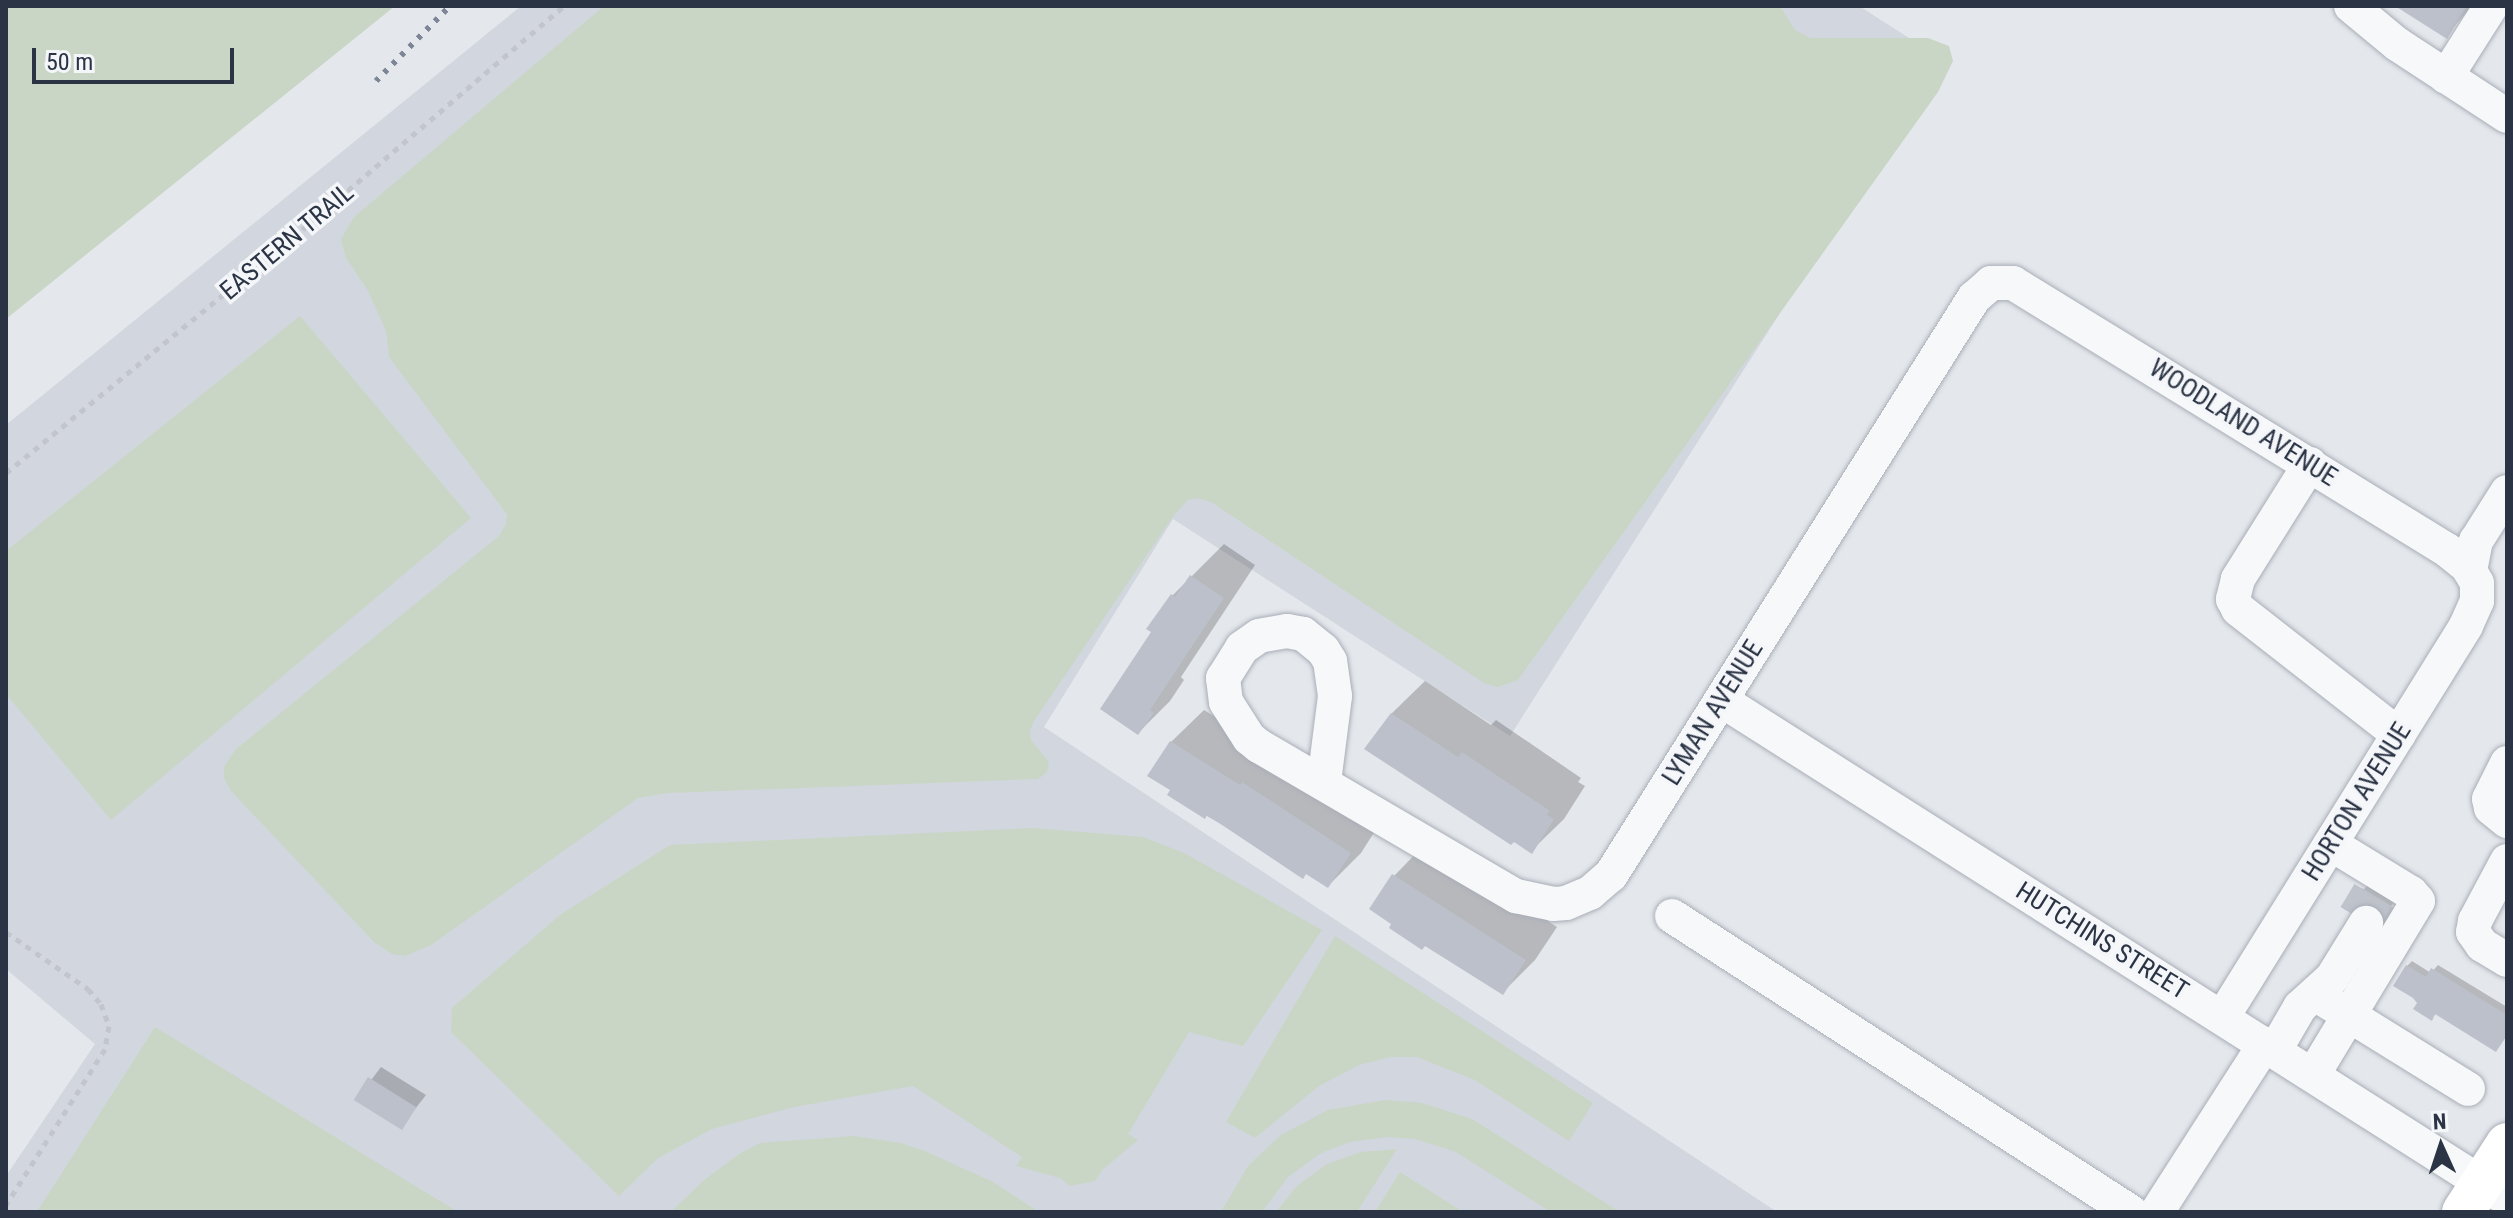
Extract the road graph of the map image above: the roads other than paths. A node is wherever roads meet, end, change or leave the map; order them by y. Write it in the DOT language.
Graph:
graph roads {
  1 [pos="2351,6"];
  2 [pos="2491,6"];
  3 [pos="2446,77"];
  4 [pos="2507,116"];
  5 [pos="1998,282"];
  6 [pos="2310,464"];
  7 [pos="2507,492"];
  8 [pos="2485,581"];
  9 [pos="1721,700"];
  10 [pos="2399,735"];
  11 [pos="2507,763"];
  12 [pos="1324,782"];
  13 [pos="2507,821"];
  14 [pos="2331,844"];
  15 [pos="2507,861"];
  16 [pos="2380,901"];
  17 [pos="1672,916"];
  18 [pos="2507,960"];
  19 [pos="2323,986"];
  20 [pos="2349,1015"];
  21 [pos="2223,1017"];
  22 [pos="2270,1047"];
  23 [pos="2313,1075"];
  24 [pos="2468,1089"];
  25 [pos="2507,1144"];
  26 [pos="2484,1198"];
  27 [pos="2117,1208"];
  28 [pos="2157,1212"];
  1 -- 3 [label="street"];
  2 -- 3 [label="street"];
  3 -- 4 [label="street"];
  5 -- 6 [label="street, WOODLAND AVENUE"];
  5 -- 9 [label="street, LYMAN AVENUE"];
  6 -- 8 [label="street, WOODLAND AVENUE"];
  6 -- 10 [label="street"];
  7 -- 8 [label="street, HORTON AVENUE"];
  8 -- 10 [label="street, HORTON AVENUE"];
  9 -- 12 [label="street, LYMAN AVENUE"];
  9 -- 21 [label="street, HUTCHINS STREET"];
  10 -- 14 [label="street, HORTON AVENUE"];
  11 -- 13 [label="street"];
  14 -- 16 [label="street"];
  14 -- 21 [label="street, HORTON AVENUE"];
  15 -- 18 [label="street"];
  16 -- 19 [label="street"];
  16 -- 20 [label="street"];
  17 -- 27 [label="street"];
  19 -- 20 [label="street"];
  19 -- 22 [label="street"];
  20 -- 23 [label="street"];
  20 -- 24 [label="street"];
  21 -- 22 [label="street, HUTCHINS STREET"];
  22 -- 23 [label="street, HUTCHINS STREET"];
  22 -- 28 [label="street"];
  23 -- 26 [label="street, HUTCHINS STREET"];
  25 -- 26 [label="main road"];
}
